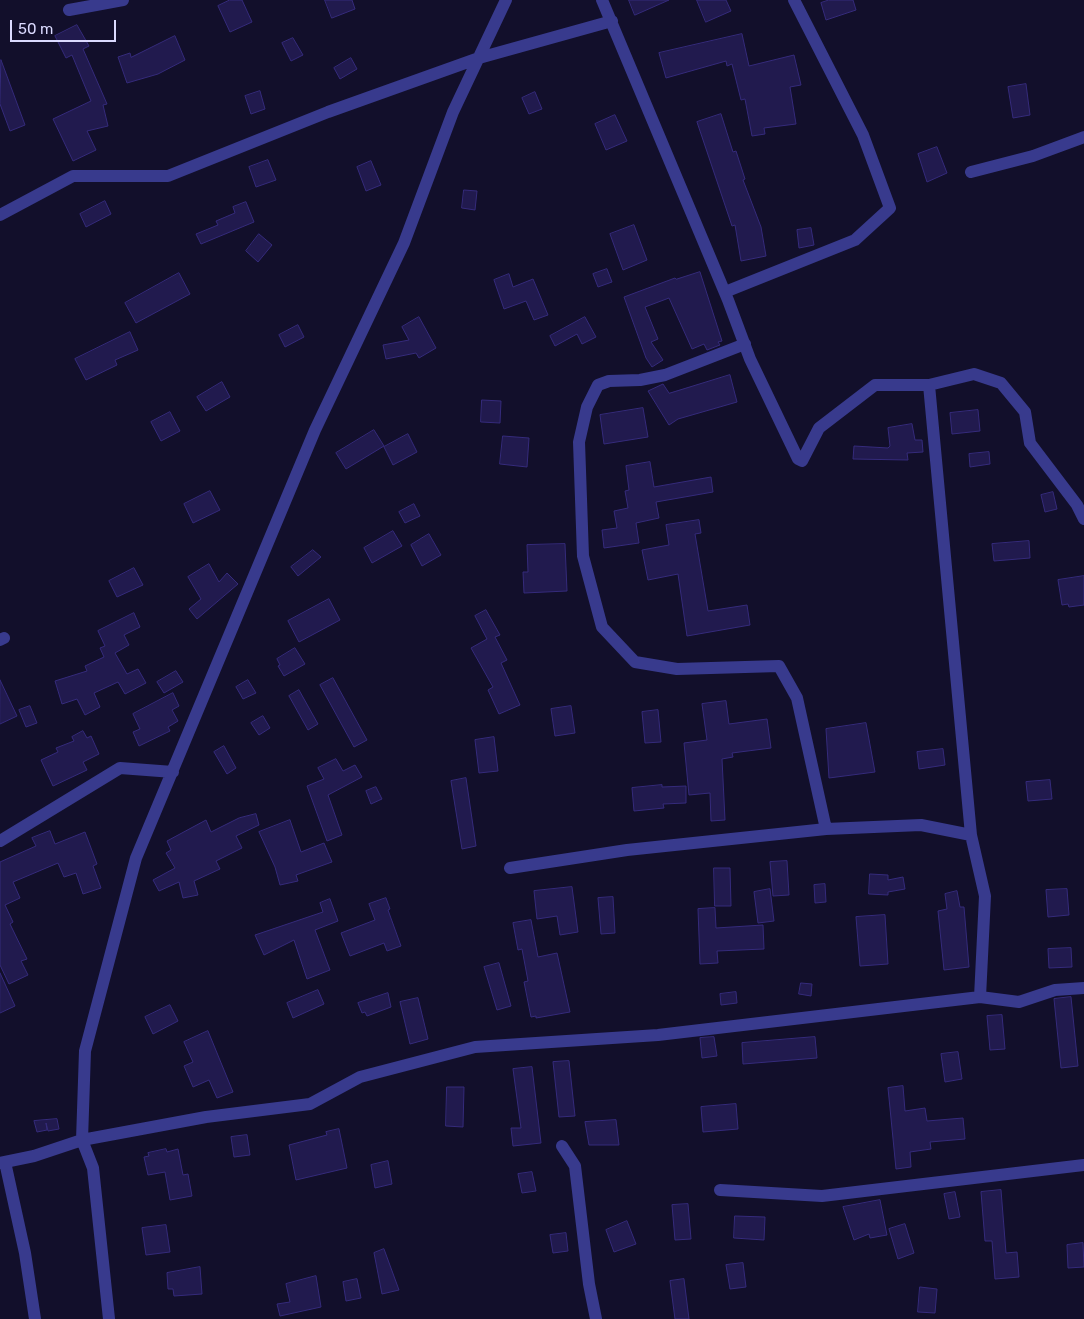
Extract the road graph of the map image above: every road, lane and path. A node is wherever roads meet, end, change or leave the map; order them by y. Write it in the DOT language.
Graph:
graph roads {
  1 [pos="123,0"];
  2 [pos="506,0"];
  3 [pos="602,0"];
  4 [pos="794,0"];
  5 [pos="69,10"];
  6 [pos="612,22"];
  7 [pos="479,58"];
  8 [pos="1084,137"];
  9 [pos="971,172"];
  10 [pos="0,215"];
  11 [pos="725,292"];
  12 [pos="745,344"];
  13 [pos="929,385"];
  14 [pos="1084,519"];
  15 [pos="173,772"];
  16 [pos="826,829"];
  17 [pos="971,835"];
  18 [pos="0,841"];
  19 [pos="510,868"];
  20 [pos="1084,988"];
  21 [pos="980,997"];
  22 [pos="82,1140"];
  23 [pos="562,1146"];
  24 [pos="2,1162"];
  25 [pos="1084,1165"];
  26 [pos="720,1190"];
  27 [pos="35,1319"];
  28 [pos="109,1319"];
  29 [pos="596,1319"];
  1 -- 5 [label="street"];
  2 -- 7 [label="street"];
  3 -- 6 [label="street"];
  4 -- 11 [label="street"];
  6 -- 7 [label="street"];
  6 -- 11 [label="street"];
  7 -- 10 [label="street"];
  7 -- 15 [label="street"];
  8 -- 9 [label="street"];
  11 -- 12 [label="street"];
  12 -- 13 [label="street"];
  12 -- 16 [label="street"];
  13 -- 14 [label="street"];
  13 -- 17 [label="street"];
  15 -- 18 [label="street"];
  15 -- 22 [label="street"];
  16 -- 17 [label="street"];
  16 -- 19 [label="street"];
  17 -- 21 [label="street"];
  20 -- 21 [label="street"];
  21 -- 22 [label="street"];
  22 -- 24 [label="street"];
  22 -- 28 [label="street"];
  23 -- 29 [label="street"];
  24 -- 27 [label="street"];
  25 -- 26 [label="street"];
}
